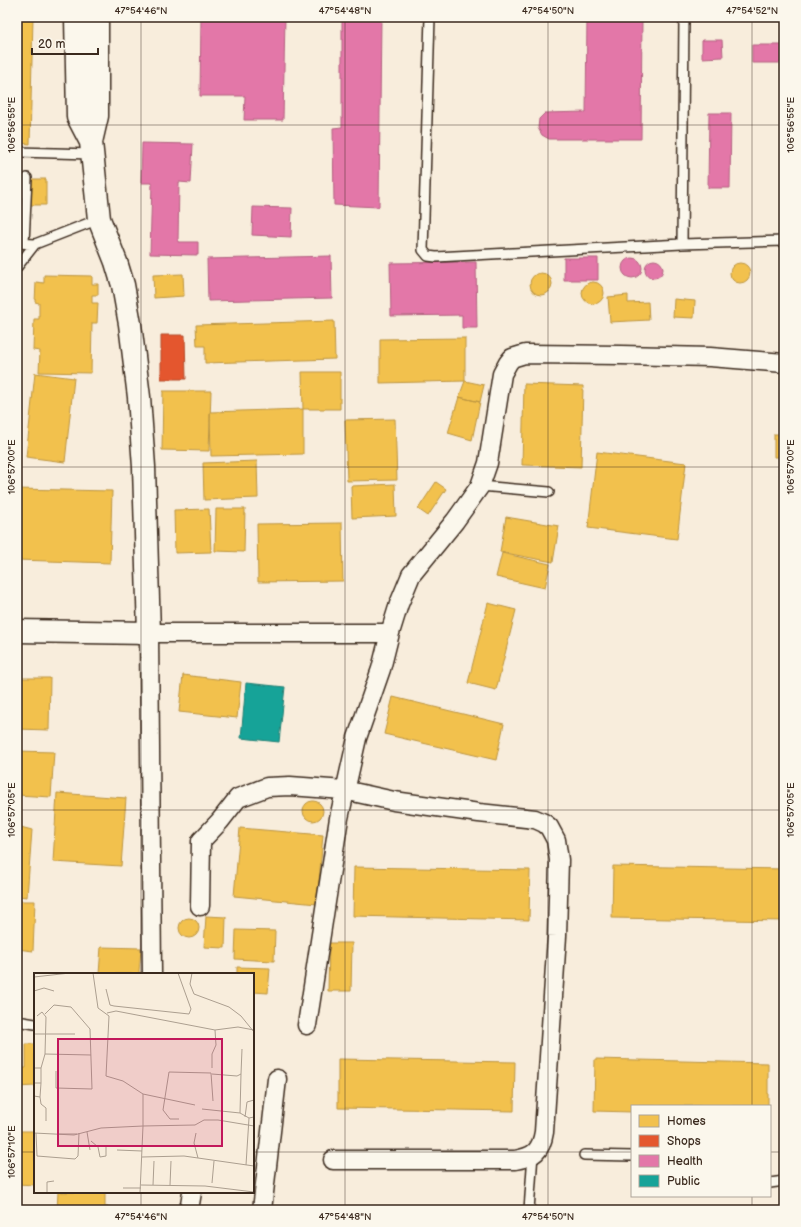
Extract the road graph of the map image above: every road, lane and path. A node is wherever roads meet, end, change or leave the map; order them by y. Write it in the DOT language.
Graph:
graph roads {
  1 [pos="76,17"];
  2 [pos="97,17"];
  3 [pos="430,17"];
  4 [pos="684,17"];
  5 [pos="91,148"];
  6 [pos="17,152"];
  7 [pos="26,178"];
  8 [pos="99,219"];
  9 [pos="784,241"];
  10 [pos="20,243"];
  11 [pos="35,244"];
  12 [pos="682,244"];
  13 [pos="17,267"];
  14 [pos="784,363"];
  15 [pos="480,486"];
  16 [pos="548,492"];
  17 [pos="17,631"];
  18 [pos="149,633"];
  19 [pos="390,633"];
  20 [pos="344,790"];
  21 [pos="200,906"];
  22 [pos="152,973"];
  23 [pos="17,1022"];
  24 [pos="34,1024"];
  25 [pos="307,1025"];
  26 [pos="277,1079"];
  27 [pos="534,1154"];
  28 [pos="584,1155"];
  29 [pos="631,1156"];
  30 [pos="333,1160"];
  31 [pos="784,1181"];
  32 [pos="771,1183"];
  33 [pos="192,1193"];
  34 [pos="189,1210"];
  35 [pos="262,1210"];
  36 [pos="529,1210"];
  1 -- 5 [label="street"];
  2 -- 5 [label="street"];
  3 -- 12 [label="lane"];
  4 -- 12 [label="lane"];
  5 -- 6 [label="lane"];
  5 -- 8 [label="street"];
  7 -- 10 [label="lane"];
  8 -- 11 [label="lane"];
  8 -- 18 [label="street"];
  9 -- 12 [label="lane"];
  10 -- 11 [label="lane"];
  11 -- 13 [label="lane"];
  14 -- 15 [label="street"];
  15 -- 16 [label="lane"];
  15 -- 19 [label="street"];
  17 -- 18 [label="street"];
  18 -- 19 [label="street"];
  18 -- 22 [label="street"];
  19 -- 20 [label="street"];
  20 -- 21 [label="street"];
  20 -- 25 [label="street"];
  20 -- 27 [label="street"];
  23 -- 24 [label="lane"];
  26 -- 35 [label="street"];
  27 -- 30 [label="street"];
  27 -- 36 [label="lane"];
  28 -- 29 [label="lane"];
  31 -- 32 [label="lane"];
  33 -- 34 [label="street"];
}
